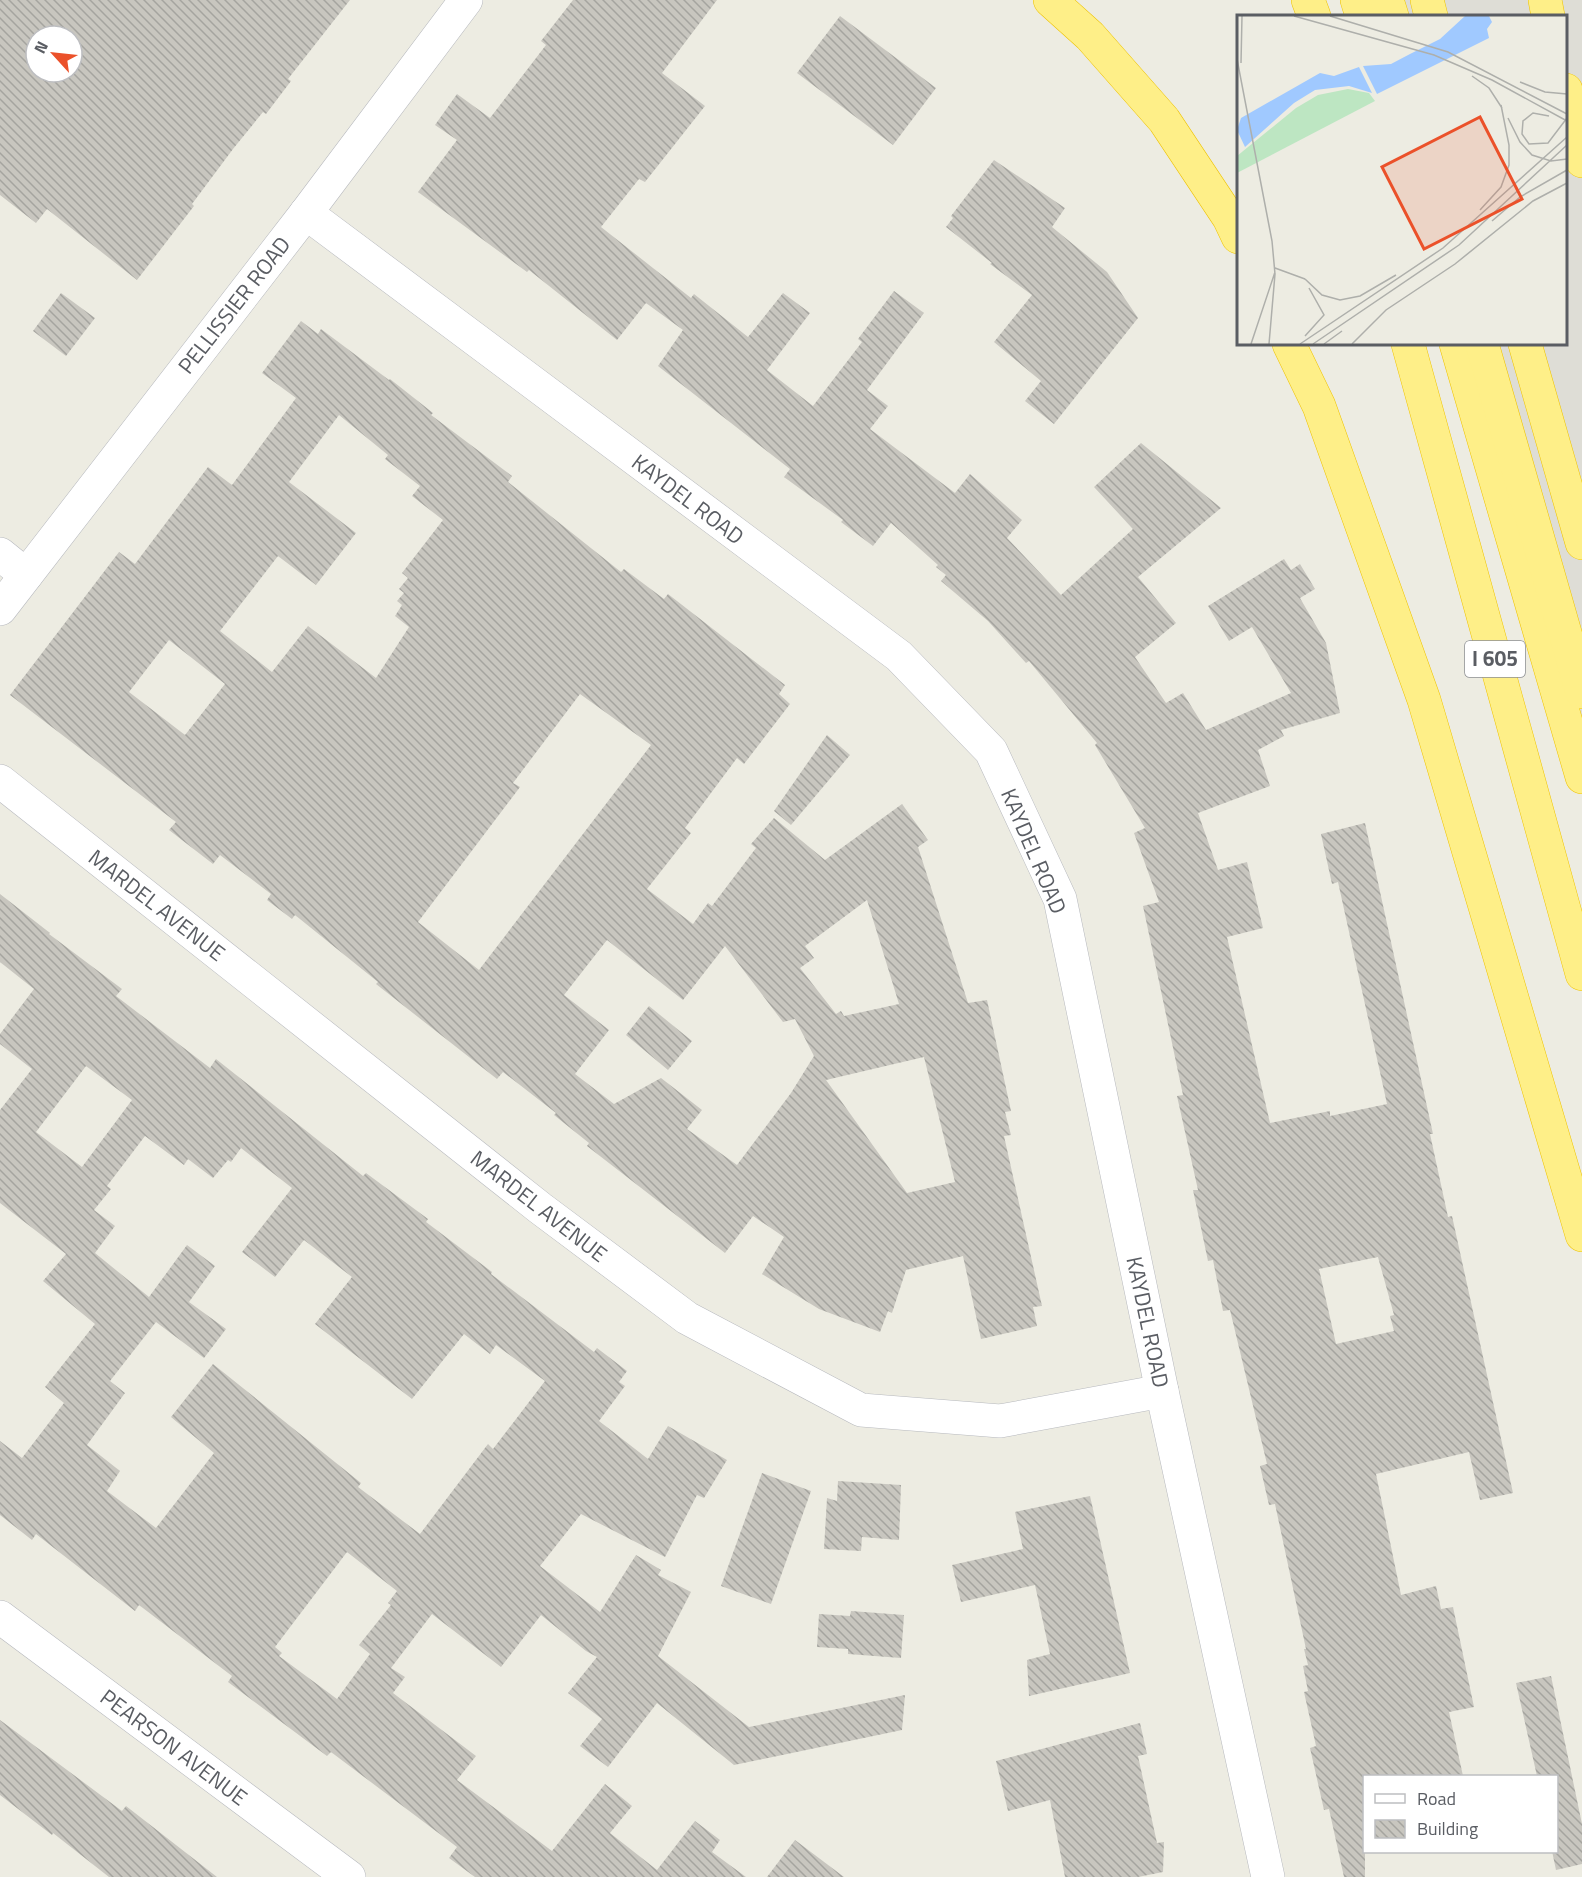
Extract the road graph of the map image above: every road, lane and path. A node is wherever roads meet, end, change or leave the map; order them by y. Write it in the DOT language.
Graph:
graph roads {
  1 [pos="466,0"];
  2 [pos="1050,0"];
  3 [pos="1310,0"];
  4 [pos="1357,0"];
  5 [pos="1387,0"];
  6 [pos="1427,0"];
  7 [pos="1545,0"];
  8 [pos="1316,15"];
  9 [pos="1362,15"];
  10 [pos="1392,15"];
  11 [pos="1431,15"];
  12 [pos="1548,15"];
  13 [pos="1567,94"];
  14 [pos="1582,161"];
  15 [pos="306,213"];
  16 [pos="1237,233"];
  17 [pos="1289,345"];
  18 [pos="1408,345"];
  19 [pos="1456,345"];
  20 [pos="1482,345"];
  21 [pos="1525,345"];
  22 [pos="1582,543"];
  23 [pos="0,554"];
  24 [pos="26,575"];
  25 [pos="0,609"];
  26 [pos="1582,692"];
  27 [pos="1582,777"];
  28 [pos="0,781"];
  29 [pos="1582,974"];
  30 [pos="1582,1235"];
  31 [pos="1162,1391"];
  32 [pos="0,1617"];
  33 [pos="349,1877"];
  34 [pos="1268,1877"];
  1 -- 15 [label="street, PELLISSIER ROAD"];
  2 -- 16 [label="highway"];
  3 -- 8 [label="highway"];
  4 -- 9 [label="highway"];
  5 -- 10 [label="highway"];
  6 -- 11 [label="highway"];
  7 -- 12 [label="highway"];
  13 -- 14 [label="highway"];
  15 -- 24 [label="street, PELLISSIER ROAD"];
  15 -- 31 [label="street, KAYDEL ROAD"];
  17 -- 30 [label="highway"];
  18 -- 29 [label="highway, I 605"];
  19 -- 27 [label="highway"];
  20 -- 26 [label="highway"];
  21 -- 22 [label="highway"];
  23 -- 24 [label="street"];
  24 -- 25 [label="street, PELLISSIER ROAD"];
  28 -- 31 [label="street, MARDEL AVENUE"];
  31 -- 34 [label="street, KAYDEL ROAD"];
  32 -- 33 [label="street, PEARSON AVENUE"];
}
